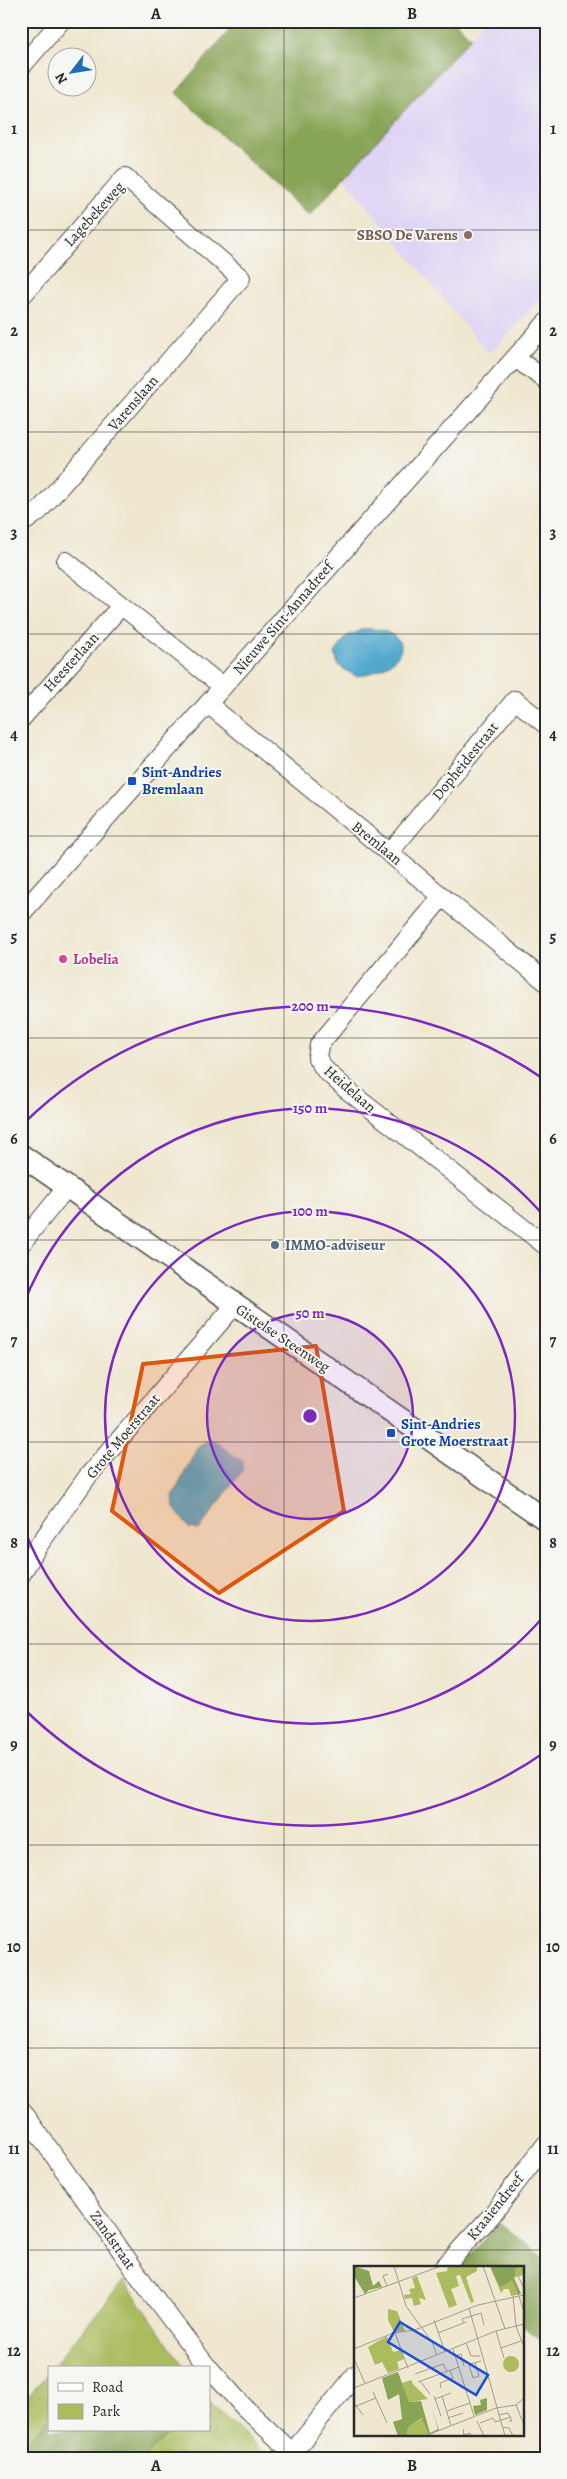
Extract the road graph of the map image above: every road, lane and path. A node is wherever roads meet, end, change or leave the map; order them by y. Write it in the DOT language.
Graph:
graph roads {
  1 [pos="61,21"];
  2 [pos="21,67"];
  3 [pos="241,278"];
  4 [pos="21,296"];
  5 [pos="546,323"];
  6 [pos="515,358"];
  7 [pos="546,380"];
  8 [pos="21,520"];
  9 [pos="66,561"];
  10 [pos="121,606"];
  11 [pos="222,688"];
  12 [pos="208,704"];
  13 [pos="21,719"];
  14 [pos="546,725"];
  15 [pos="389,853"];
  16 [pos="442,897"];
  17 [pos="21,914"];
  18 [pos="546,982"];
  19 [pos="21,1155"];
  20 [pos="67,1187"];
  21 [pos="21,1244"];
  22 [pos="546,1246"];
  23 [pos="235,1305"];
  24 [pos="546,1520"];
  25 [pos="21,1575"];
  26 [pos="21,2109"];
  27 [pos="546,2144"];
  28 [pos="446,2266"];
  29 [pos="206,2366"];
  30 [pos="210,2370"];
  31 [pos="354,2377"];
  32 [pos="295,2455"];
  1 -- 2 [label="street"];
  3 -- 4 [label="street, Lagebekeweg"];
  3 -- 8 [label="street, Varenslaan"];
  5 -- 6 [label="street, Nieuwe Sint-Annadreef"];
  6 -- 7 [label="street"];
  6 -- 11 [label="street, Nieuwe Sint-Annadreef"];
  9 -- 10 [label="street"];
  10 -- 11 [label="street"];
  10 -- 13 [label="street, Heesterlaan"];
  11 -- 12 [label="street, Nieuwe Sint-Annadreef"];
  12 -- 15 [label="street, Bremlaan"];
  12 -- 17 [label="street, Nieuwe Sint-Annadreef"];
  14 -- 15 [label="street, Dopheidestraat"];
  15 -- 16 [label="street, Bremlaan"];
  16 -- 18 [label="street, Bremlaan"];
  16 -- 22 [label="street, Heidelaan"];
  19 -- 20 [label="main road, Gistelse Steenweg"];
  20 -- 21 [label="street"];
  20 -- 23 [label="main road, Gistelse Steenweg"];
  23 -- 24 [label="main road, Gistelse Steenweg"];
  23 -- 25 [label="street, Grote Moerstraat"];
  26 -- 29 [label="street, Zandstraat"];
  27 -- 28 [label="street, Kraaiendreef"];
  30 -- 32 [label="street, Zandstraat"];
  31 -- 32 [label="street"];
}
